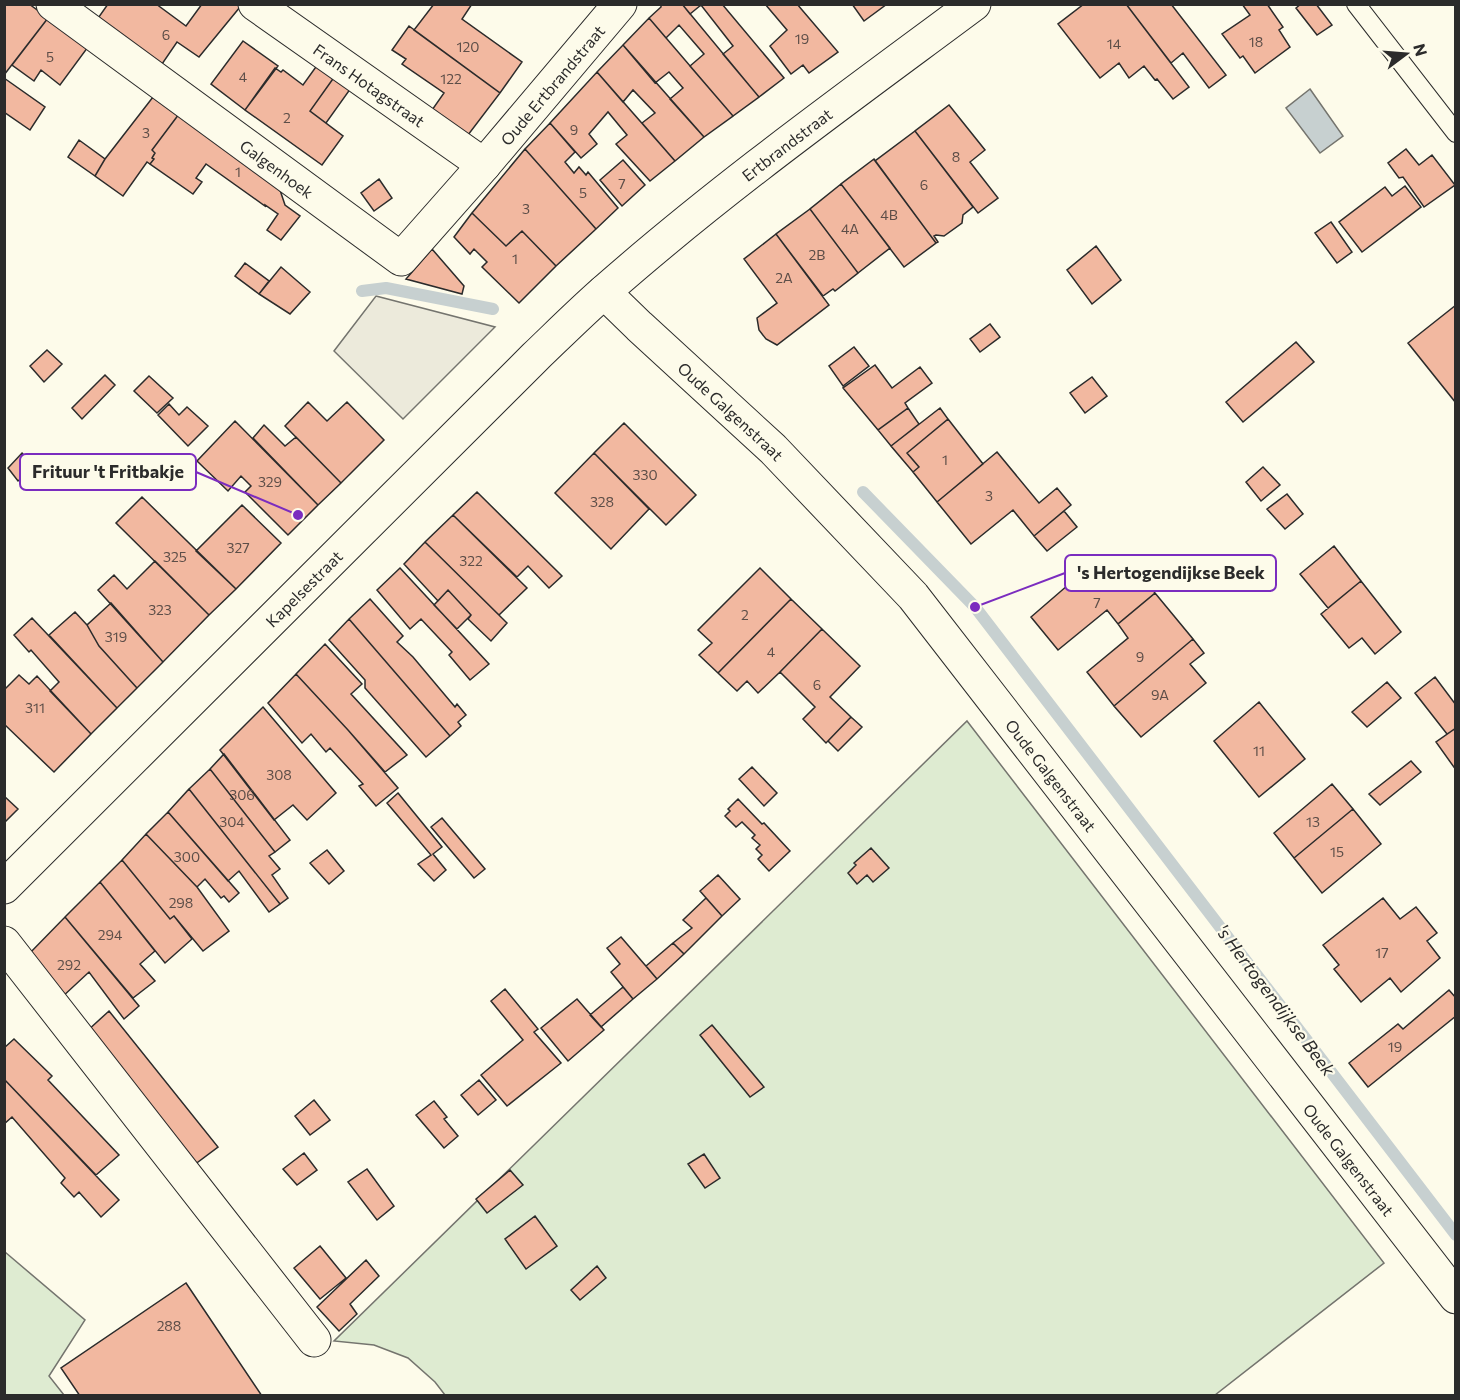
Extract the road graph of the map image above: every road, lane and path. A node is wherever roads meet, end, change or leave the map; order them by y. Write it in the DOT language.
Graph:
graph roads {
  1 [pos="53,4"];
  2 [pos="255,4"];
  3 [pos="621,4"];
  4 [pos="974,4"];
  5 [pos="1356,4"];
  6 [pos="1455,133"];
  7 [pos="484,165"];
  8 [pos="604,292"];
  9 [pos="4,887"];
  10 [pos="4,943"];
  11 [pos="1455,1297"];
  12 [pos="314,1340"];
  1 -- 7 [label="street, Galgenhoek"];
  2 -- 7 [label="street, Frans Hotagstraat"];
  3 -- 7 [label="street, Oude Ertbrandstraat"];
  4 -- 8 [label="street, Ertbrandstraat"];
  5 -- 6 [label="lane"];
  8 -- 9 [label="street, Kapelsestraat"];
  8 -- 11 [label="street, Oude Galgenstraat"];
  10 -- 12 [label="street"];
}
